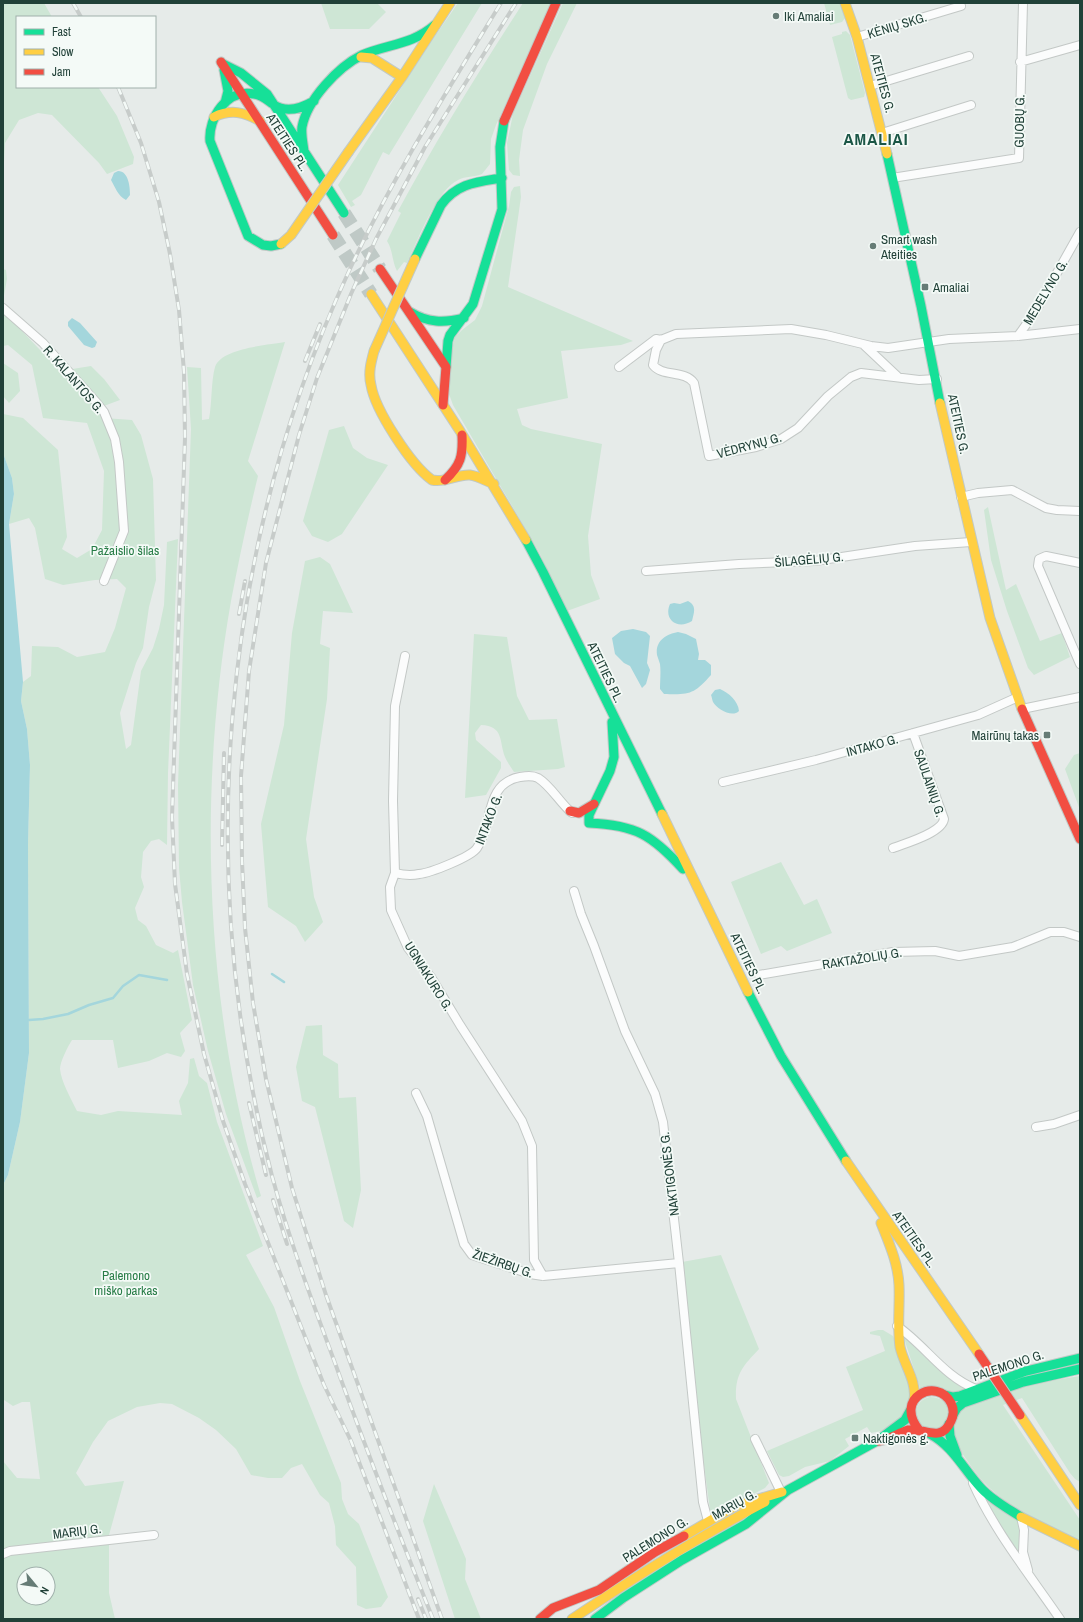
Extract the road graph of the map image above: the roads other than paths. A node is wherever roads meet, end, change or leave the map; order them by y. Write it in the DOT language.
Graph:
graph roads {
  1 [pos="450,3"];
  2 [pos="556,3"];
  3 [pos="845,3"];
  4 [pos="1023,3"];
  5 [pos="961,6"];
  6 [pos="436,25"];
  7 [pos="857,37"];
  8 [pos="1080,45"];
  9 [pos="969,56"];
  10 [pos="357,58"];
  11 [pos="221,62"];
  12 [pos="1020,62"];
  13 [pos="402,77"];
  14 [pos="870,86"];
  15 [pos="242,94"];
  16 [pos="314,101"];
  17 [pos="225,103"];
  18 [pos="971,105"];
  19 [pos="276,106"];
  20 [pos="213,118"];
  21 [pos="260,121"];
  22 [pos="882,133"];
  23 [pos="305,152"];
  24 [pos="502,178"];
  25 [pos="892,178"];
  26 [pos="344,213"];
  27 [pos="1080,232"];
  28 [pos="333,235"];
  29 [pos="380,269"];
  30 [pos="371,294"];
  31 [pos="3,308"];
  32 [pos="406,309"];
  33 [pos="464,318"];
  34 [pos="1080,329"];
  35 [pos="1018,336"];
  36 [pos="661,340"];
  37 [pos="929,342"];
  38 [pos="864,344"];
  39 [pos="446,367"];
  40 [pos="619,367"];
  41 [pos="898,377"];
  42 [pos="937,379"];
  43 [pos="443,405"];
  44 [pos="462,435"];
  45 [pos="445,480"];
  46 [pos="494,484"];
  47 [pos="961,497"];
  48 [pos="1080,511"];
  49 [pos="971,542"];
  50 [pos="1080,563"];
  51 [pos="646,571"];
  52 [pos="104,581"];
  53 [pos="405,656"];
  54 [pos="1080,664"];
  55 [pos="1018,697"];
  56 [pos="1080,697"];
  57 [pos="1022,709"];
  58 [pos="610,710"];
  59 [pos="913,733"];
  60 [pos="723,782"];
  61 [pos="594,804"];
  62 [pos="570,811"];
  63 [pos="589,822"];
  64 [pos="1080,839"];
  65 [pos="893,848"];
  66 [pos="395,873"];
  67 [pos="694,882"];
  68 [pos="574,891"];
  69 [pos="1080,937"];
  70 [pos="759,975"];
  71 [pos="416,1093"];
  72 [pos="1080,1115"];
  73 [pos="1036,1127"];
  74 [pos="872,1201"];
  75 [pos="679,1263"];
  76 [pos="544,1276"];
  77 [pos="897,1326"];
  78 [pos="1080,1358"];
  79 [pos="1080,1369"];
  80 [pos="976,1389"];
  81 [pos="945,1396"];
  82 [pos="914,1400"];
  83 [pos="910,1411"];
  84 [pos="953,1415"];
  85 [pos="949,1424"];
  86 [pos="919,1430"];
  87 [pos="930,1434"];
  88 [pos="755,1439"];
  89 [pos="877,1441"];
  90 [pos="958,1459"];
  91 [pos="970,1475"];
  92 [pos="1061,1475"];
  93 [pos="1080,1486"];
  94 [pos="785,1491"];
  95 [pos="1080,1505"];
  96 [pos="1021,1517"];
  97 [pos="708,1521"];
  98 [pos="154,1535"];
  99 [pos="1080,1546"];
  100 [pos="3,1554"];
  101 [pos="1030,1575"];
  102 [pos="540,1619"];
  103 [pos="572,1619"];
  104 [pos="595,1619"];
  105 [pos="1060,1619"];
  1 -- 6 [label="main road"];
  2 -- 24 [label="main road"];
  3 -- 7 [label="main road, ATEITIES G."];
  4 -- 12 [label="street, GUOBŲ G."];
  5 -- 7 [label="street, KĖNIŲ SKG."];
  6 -- 10 [label="main road"];
  6 -- 13 [label="main road"];
  7 -- 14 [label="main road, ATEITIES G."];
  8 -- 12 [label="street"];
  9 -- 14 [label="street"];
  10 -- 13 [label="main road"];
  10 -- 16 [label="main road"];
  11 -- 15 [label="main road, ATEITIES PL."];
  11 -- 17 [label="main road"];
  11 -- 19 [label="main road, ATEITIES PL."];
  12 -- 25 [label="street, GUOBŲ G."];
  13 -- 20 [label="main road, bridge"];
  14 -- 22 [label="main road, ATEITIES G."];
  15 -- 17 [label="main road"];
  15 -- 19 [label="main road"];
  15 -- 21 [label="main road, ATEITIES PL."];
  16 -- 19 [label="main road"];
  16 -- 23 [label="main road"];
  17 -- 20 [label="main road"];
  18 -- 22 [label="street"];
  19 -- 23 [label="main road, ATEITIES PL."];
  20 -- 21 [label="main road"];
  21 -- 28 [label="main road, ATEITIES PL."];
  22 -- 25 [label="main road, ATEITIES G."];
  23 -- 26 [label="main road, ATEITIES PL."];
  24 -- 33 [label="main road"];
  24 -- 45 [label="main road, bridge"];
  25 -- 37 [label="main road, ATEITIES G."];
  27 -- 35 [label="street, MEDELYNO G."];
  29 -- 32 [label="main road"];
  30 -- 43 [label="main road, ATEITIES PL."];
  31 -- 52 [label="street, R. KALANTOS G."];
  32 -- 33 [label="main road"];
  32 -- 39 [label="main road"];
  33 -- 39 [label="main road"];
  34 -- 35 [label="street"];
  35 -- 37 [label="street, MEDELYNO G."];
  36 -- 38 [label="street, MEDELYNO G."];
  36 -- 40 [label="street, MEDELYNO G."];
  36 -- 41 [label="street, VĖDRYNŲ G."];
  37 -- 38 [label="street, MEDELYNO G."];
  37 -- 42 [label="main road, ATEITIES G."];
  38 -- 41 [label="street"];
  39 -- 43 [label="main road"];
  41 -- 42 [label="street, VĖDRYNŲ G."];
  42 -- 47 [label="main road, ATEITIES G."];
  43 -- 44 [label="main road, ATEITIES PL."];
  44 -- 45 [label="main road"];
  44 -- 46 [label="main road, ATEITIES PL."];
  45 -- 46 [label="main road"];
  46 -- 58 [label="main road, ATEITIES PL."];
  47 -- 48 [label="street"];
  47 -- 49 [label="main road, ATEITIES G."];
  49 -- 51 [label="street, ŠILAGĖLIŲ G."];
  49 -- 55 [label="main road, ATEITIES G."];
  50 -- 54 [label="street"];
  53 -- 66 [label="street, UGNIAKURO G."];
  55 -- 57 [label="main road, ATEITIES G."];
  55 -- 59 [label="street, INTAKO G."];
  56 -- 57 [label="street"];
  57 -- 64 [label="main road, ATEITIES G."];
  58 -- 61 [label="main road"];
  58 -- 67 [label="main road, ATEITIES PL."];
  59 -- 60 [label="street, INTAKO G."];
  59 -- 65 [label="street, SAULAINIŲ G."];
  61 -- 62 [label="main road"];
  61 -- 63 [label="main road"];
  62 -- 63 [label="street, INTAKO G."];
  62 -- 66 [label="street, INTAKO G."];
  63 -- 67 [label="main road"];
  66 -- 76 [label="street, UGNIAKURO G."];
  67 -- 74 [label="main road, ATEITIES PL."];
  68 -- 75 [label="street, NAKTIGONĖS G."];
  69 -- 70 [label="street, RAKTAŽOLIŲ G."];
  71 -- 76 [label="street, ŽIEŽIRBŲ G."];
  72 -- 73 [label="street"];
  74 -- 77 [label="main road"];
  74 -- 92 [label="main road, ATEITIES PL., bridge"];
  75 -- 76 [label="street, ŽIEŽIRBŲ G."];
  75 -- 97 [label="street, NAKTIGONĖS G."];
  77 -- 80 [label="street"];
  77 -- 82 [label="main road"];
  78 -- 80 [label="main road, PALEMONO G."];
  79 -- 84 [label="main road, PALEMONO G."];
  80 -- 81 [label="main road, PALEMONO G."];
  81 -- 82 [label="main road"];
  81 -- 84 [label="main road"];
  82 -- 83 [label="main road"];
  83 -- 86 [label="main road"];
  83 -- 89 [label="main road, PALEMONO G."];
  84 -- 85 [label="main road"];
  85 -- 87 [label="main road"];
  85 -- 90 [label="main road"];
  86 -- 87 [label="main road"];
  86 -- 89 [label="main road, PALEMONO G."];
  87 -- 90 [label="main road"];
  88 -- 94 [label="street"];
  89 -- 94 [label="main road, PALEMONO G."];
  90 -- 91 [label="main road"];
  91 -- 96 [label="main road"];
  91 -- 101 [label="street"];
  92 -- 93 [label="main road"];
  92 -- 95 [label="main road, ATEITIES PL."];
  94 -- 97 [label="main road, PALEMONO G."];
  94 -- 103 [label="main road, MARIŲ G."];
  94 -- 104 [label="main road, PALEMONO G."];
  96 -- 99 [label="main road"];
  96 -- 101 [label="street"];
  97 -- 102 [label="main road, PALEMONO G."];
  98 -- 100 [label="street, MARIŲ G."];
  101 -- 105 [label="street"];
}
